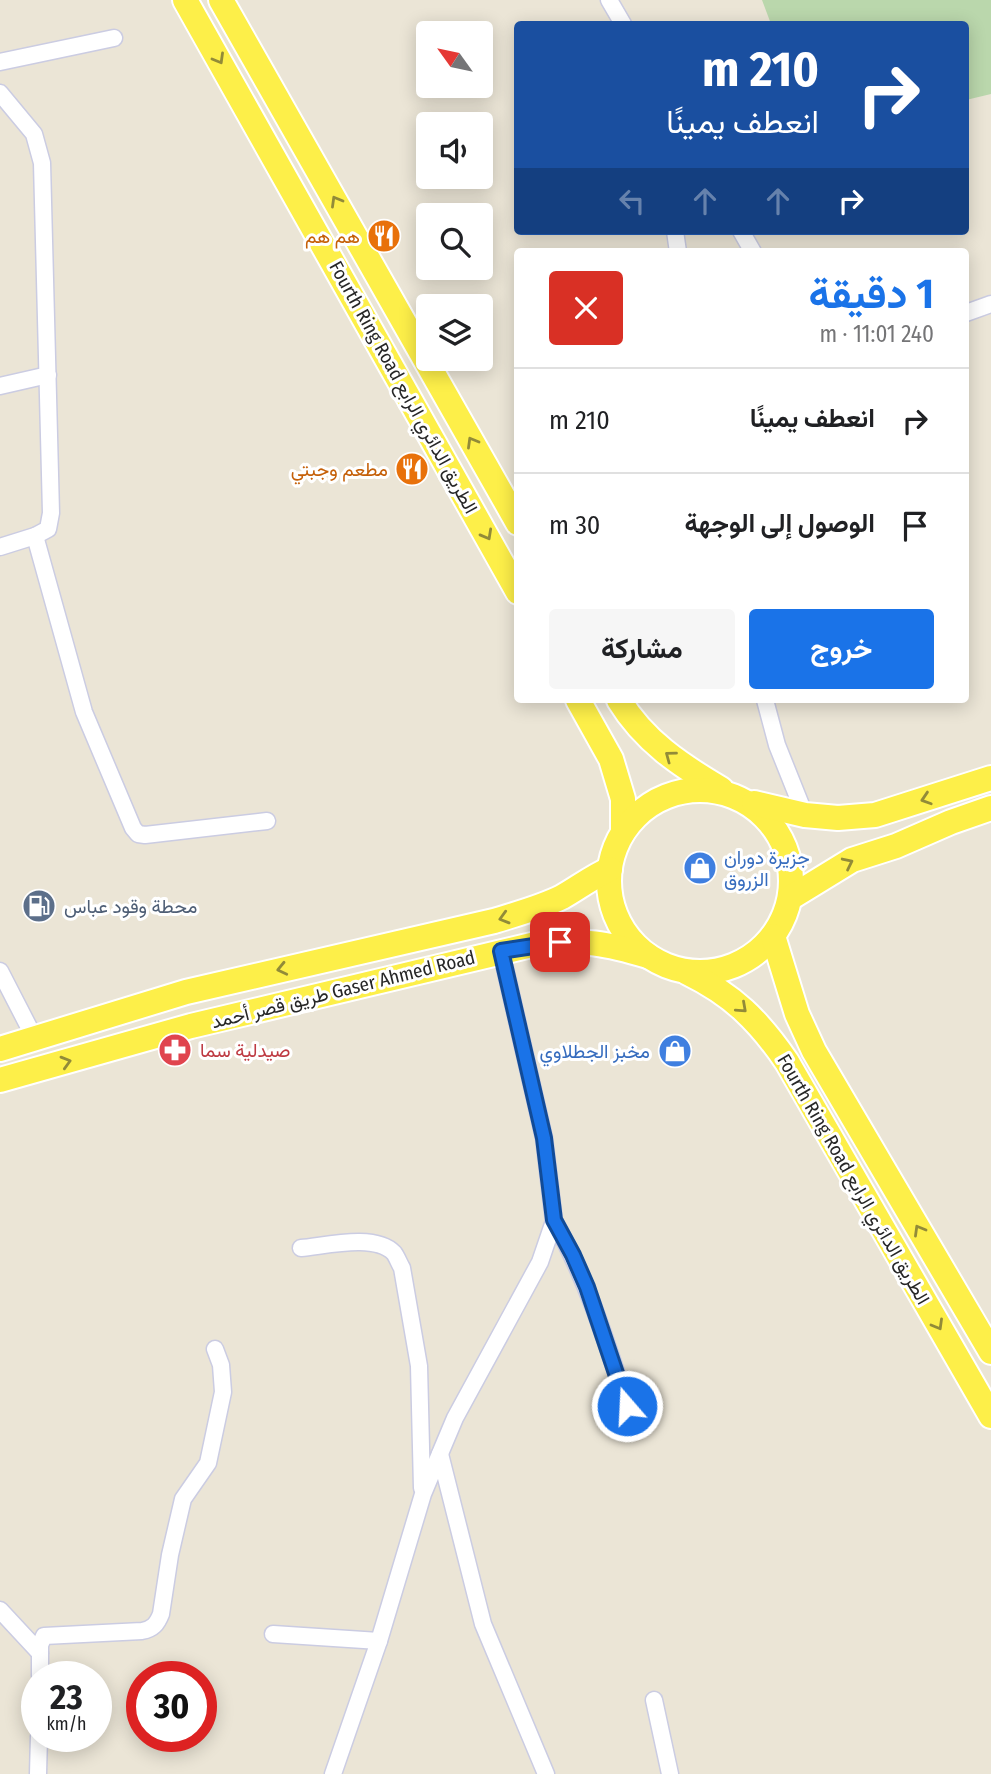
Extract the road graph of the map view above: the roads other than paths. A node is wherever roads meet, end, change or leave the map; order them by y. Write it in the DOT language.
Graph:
graph roads {
  1 [pos="185,0"];
  2 [pos="221,0"];
  3 [pos="609,0"];
  4 [pos="621,21"];
  5 [pos="114,38"];
  6 [pos="0,62"];
  7 [pos="0,93"];
  8 [pos="991,304"];
  9 [pos="969,312"];
  10 [pos="48,375"];
  11 [pos="0,386"];
  12 [pos="514,516"];
  13 [pos="35,536"];
  14 [pos="0,547"];
  15 [pos="514,585"];
  16 [pos="580,703"];
  17 [pos="621,703"];
  18 [pos="766,703"];
  19 [pos="991,778"];
  20 [pos="736,797"];
  21 [pos="991,808"];
  22 [pos="805,815"];
  23 [pos="267,821"];
  24 [pos="623,832"];
  25 [pos="610,869"];
  26 [pos="790,898"];
  27 [pos="773,936"];
  28 [pos="501,951"];
  29 [pos="648,956"];
  30 [pos="0,971"];
  31 [pos="684,971"];
  32 [pos="35,1039"];
  33 [pos="0,1049"];
  34 [pos="0,1080"];
  35 [pos="554,1220"];
  36 [pos="301,1248"];
  37 [pos="215,1349"];
  38 [pos="991,1352"];
  39 [pos="991,1416"];
  40 [pos="635,1430"];
  41 [pos="440,1454"];
  42 [pos="423,1494"];
  43 [pos="0,1610"];
  44 [pos="273,1634"];
  45 [pos="379,1641"];
  46 [pos="40,1653"];
  47 [pos="40,1661"];
  48 [pos="654,1700"];
  49 [pos="39,1752"];
  50 [pos="38,1774"];
  51 [pos="333,1774"];
  52 [pos="546,1774"];
  53 [pos="670,1774"];
  1 -- 15 [label="main road, Fourth Ring Road الطريق الدائري الرابع, one-way"];
  12 -- 2 [label="main road, Fourth Ring Road الطريق الدائري الرابع, one-way"];
  3 -- 4 [label="street"];
  5 -- 6 [label="street"];
  7 -- 10 [label="street"];
  8 -- 9 [label="street"];
  10 -- 11 [label="street"];
  10 -- 13 [label="street"];
  13 -- 14 [label="street"];
  13 -- 23 [label="street"];
  16 -- 24 [label="main road"];
  20 -- 17 [label="main road, one-way"];
  18 -- 22 [label="street"];
  19 -- 22 [label="main road, one-way"];
  20 -- 22 [label="main road"];
  20 -- 24 [label="main road"];
  20 -- 26 [label="main road"];
  26 -- 21 [label="main road, one-way"];
  24 -- 25 [label="main road"];
  25 -- 29 [label="main road"];
  25 -- 32 [label="main road, طريق قصر أحمد Gaser Ahmed Road, one-way"];
  26 -- 27 [label="main road"];
  27 -- 31 [label="main road"];
  38 -- 27 [label="main road, one-way"];
  28 -- 29 [label="main road, طريق قصر أحمد Gaser Ahmed Road"];
  34 -- 28 [label="main road, طريق قصر أحمد Gaser Ahmed Road, one-way"];
  28 -- 35 [label="street"];
  29 -- 31 [label="main road"];
  30 -- 32 [label="street"];
  31 -- 39 [label="main road, Fourth Ring Road الطريق الدائري الرابع, one-way"];
  32 -- 33 [label="main road, طريق قصر أحمد Gaser Ahmed Road"];
  35 -- 40 [label="street"];
  35 -- 41 [label="street"];
  36 -- 42 [label="street"];
  37 -- 46 [label="street"];
  41 -- 42 [label="street"];
  41 -- 52 [label="street"];
  42 -- 45 [label="street"];
  43 -- 46 [label="street"];
  44 -- 45 [label="street"];
  45 -- 51 [label="street"];
  46 -- 47 [label="street"];
  48 -- 53 [label="street"];
  49 -- 50 [label="street"];
}
